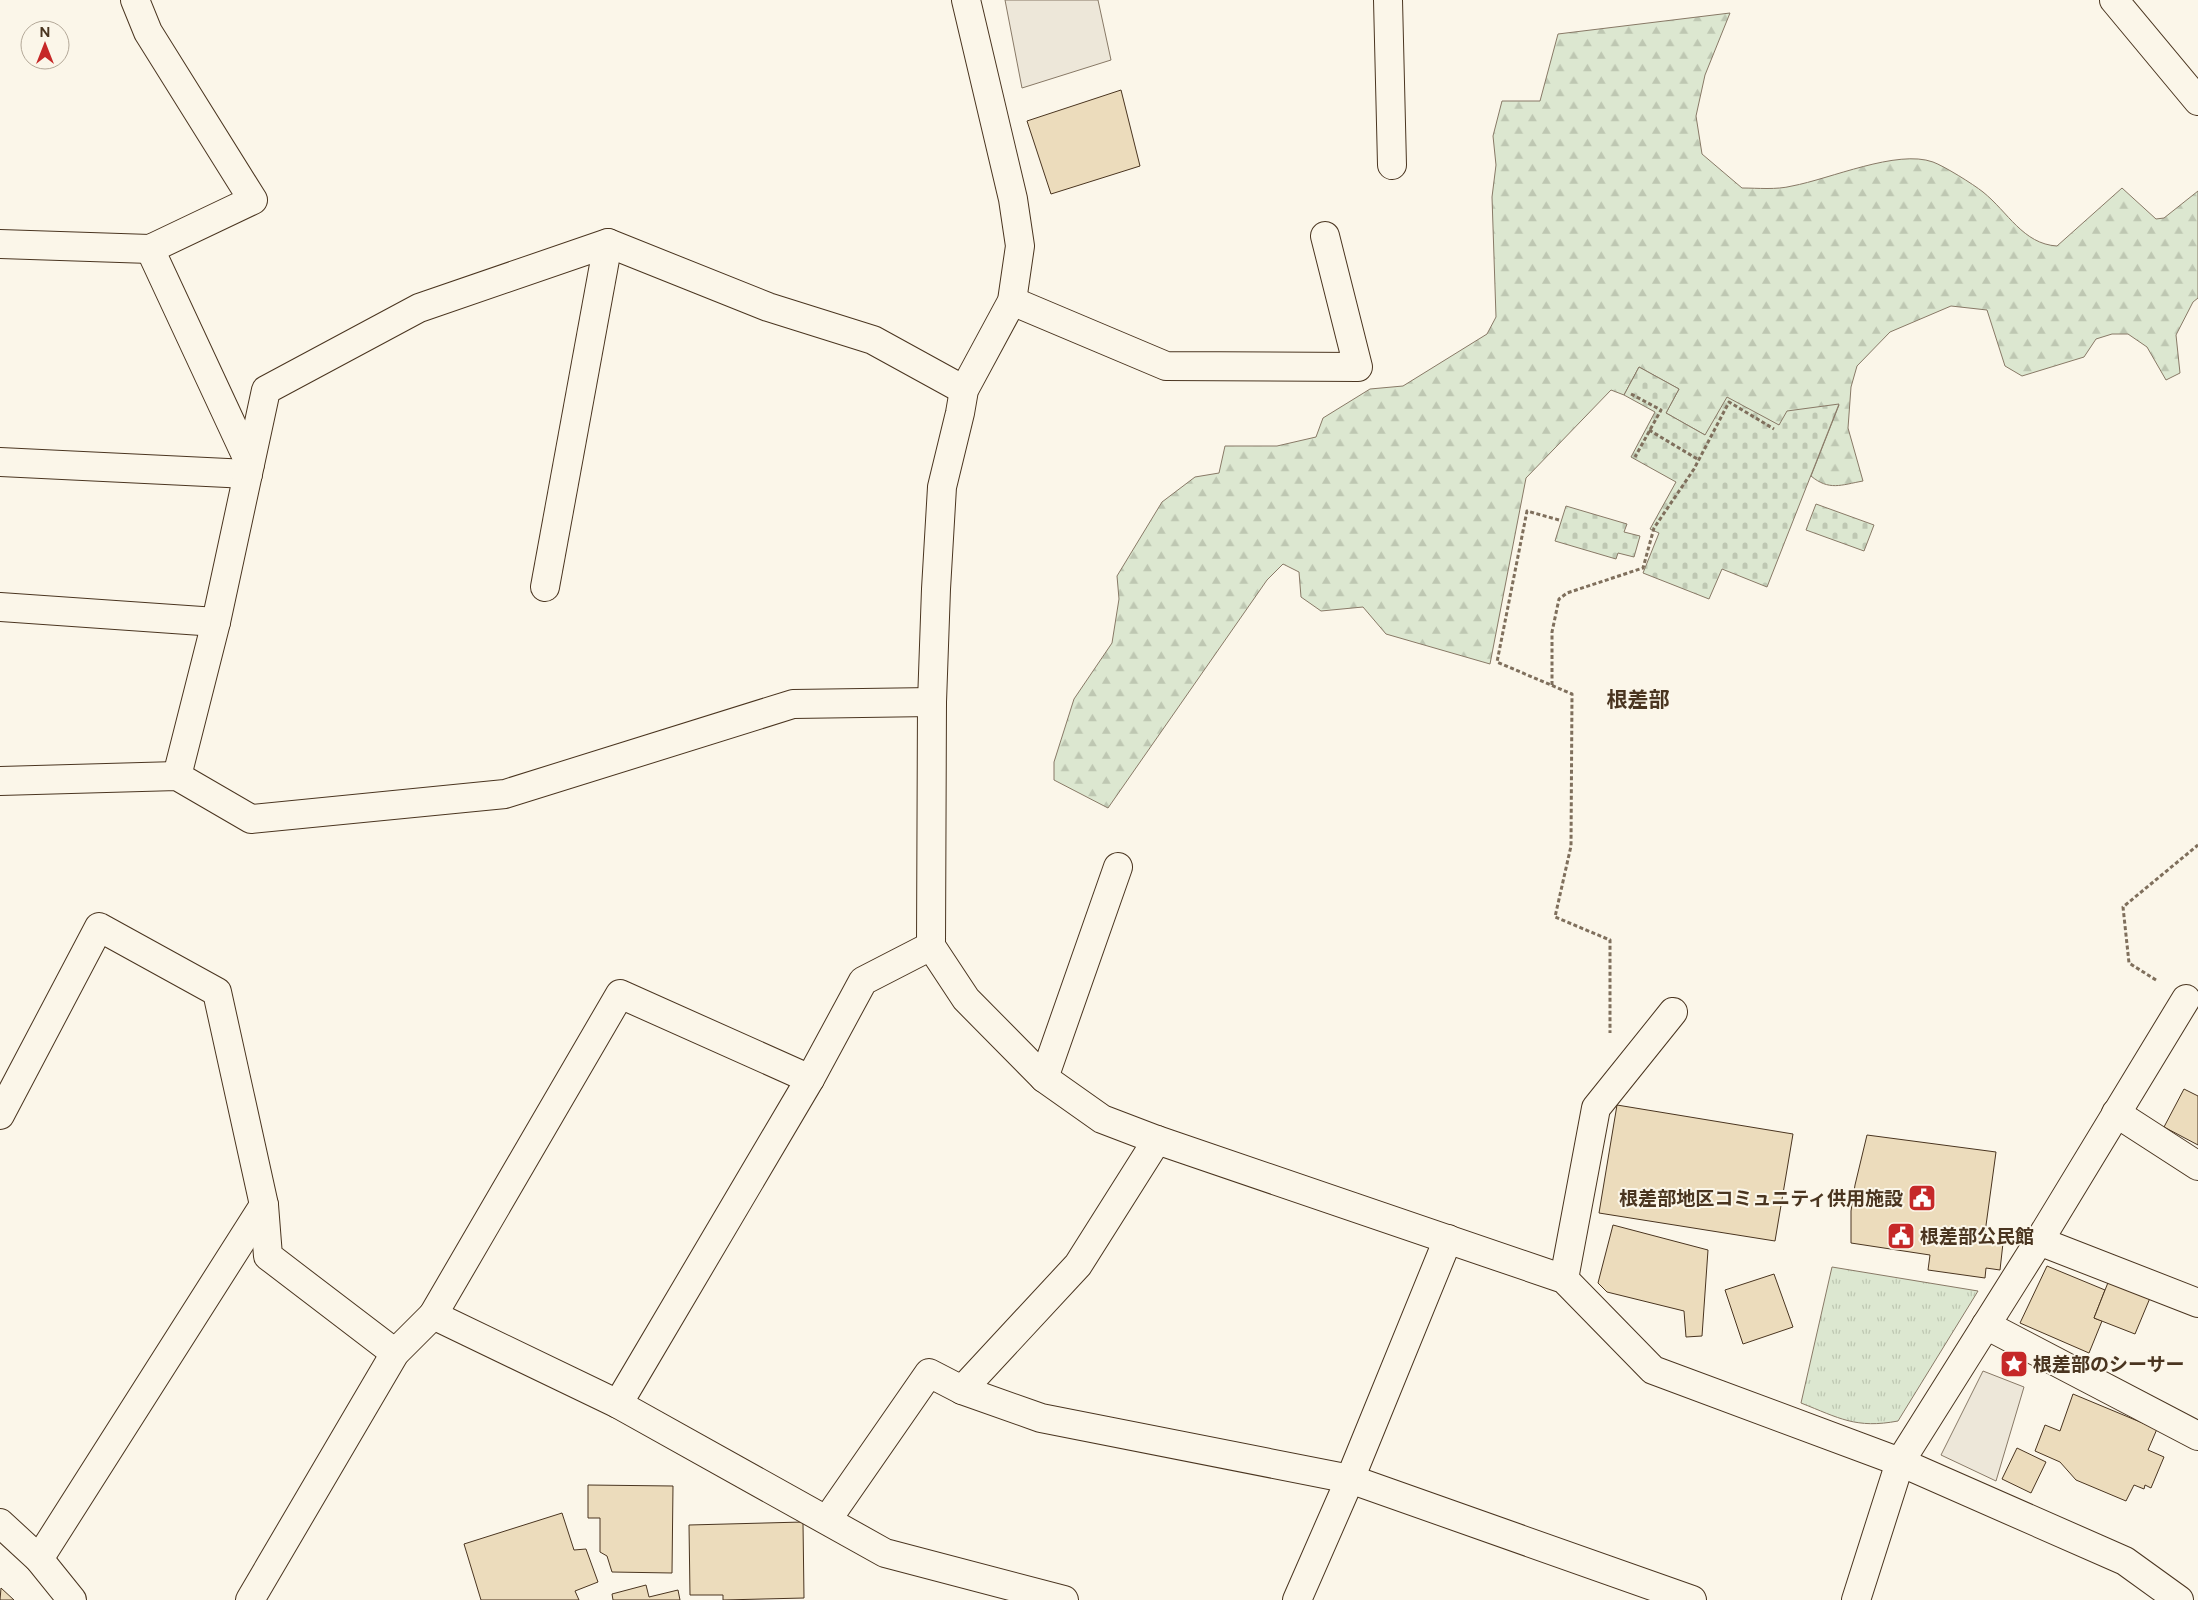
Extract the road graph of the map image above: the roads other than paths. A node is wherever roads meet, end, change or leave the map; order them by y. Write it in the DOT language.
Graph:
graph roads {
  1 [pos="135,0"];
  2 [pos="966,0"];
  3 [pos="1388,0"];
  4 [pos="2114,0"];
  5 [pos="2198,100"];
  6 [pos="1392,165"];
  7 [pos="1325,236"];
  8 [pos="608,243"];
  9 [pos="0,244"];
  10 [pos="150,249"];
  11 [pos="1012,301"];
  12 [pos="964,390"];
  13 [pos="0,462"];
  14 [pos="249,469"];
  15 [pos="545,587"];
  16 [pos="0,607"];
  17 [pos="216,622"];
  18 [pos="932,702"];
  19 [pos="177,776"];
  20 [pos="0,781"];
  21 [pos="1118,867"];
  22 [pos="932,946"];
  23 [pos="2186,999"];
  24 [pos="1673,1012"];
  25 [pos="1044,1078"];
  26 [pos="810,1079"];
  27 [pos="2116,1113"];
  28 [pos="0,1115"];
  29 [pos="1157,1140"];
  30 [pos="2198,1166"];
  31 [pos="264,1205"];
  32 [pos="1448,1239"];
  33 [pos="2039,1241"];
  34 [pos="1564,1279"];
  35 [pos="2198,1303"];
  36 [pos="433,1315"];
  37 [pos="1986,1325"];
  38 [pos="394,1352"];
  39 [pos="962,1390"];
  40 [pos="618,1404"];
  41 [pos="2198,1436"];
  42 [pos="1900,1462"];
  43 [pos="1350,1479"];
  44 [pos="827,1520"];
  45 [pos="0,1523"];
  46 [pos="39,1559"];
  47 [pos="72,1600"];
  48 [pos="250,1600"];
  49 [pos="1064,1600"];
  50 [pos="1296,1600"];
  51 [pos="1692,1600"];
  52 [pos="1856,1600"];
  53 [pos="2179,1600"];
  1 -- 10 [label="street"];
  2 -- 11 [label="street"];
  3 -- 6 [label="street"];
  4 -- 5 [label="street"];
  7 -- 11 [label="street"];
  8 -- 12 [label="street"];
  8 -- 14 [label="street"];
  8 -- 15 [label="street"];
  9 -- 10 [label="street"];
  10 -- 14 [label="street"];
  11 -- 12 [label="street"];
  12 -- 18 [label="street"];
  13 -- 14 [label="street"];
  14 -- 17 [label="street"];
  16 -- 17 [label="street"];
  17 -- 19 [label="street"];
  18 -- 19 [label="street"];
  18 -- 22 [label="street"];
  19 -- 20 [label="street"];
  21 -- 25 [label="street"];
  22 -- 25 [label="street"];
  22 -- 26 [label="street"];
  23 -- 27 [label="street"];
  24 -- 34 [label="street"];
  25 -- 29 [label="street"];
  26 -- 36 [label="street"];
  26 -- 40 [label="street"];
  27 -- 30 [label="street"];
  27 -- 33 [label="street"];
  28 -- 31 [label="street"];
  29 -- 32 [label="street"];
  29 -- 39 [label="street"];
  31 -- 38 [label="street"];
  31 -- 46 [label="street"];
  32 -- 34 [label="street"];
  32 -- 43 [label="street"];
  33 -- 35 [label="street"];
  33 -- 37 [label="street"];
  34 -- 42 [label="street"];
  36 -- 38 [label="street"];
  36 -- 40 [label="street"];
  37 -- 41 [label="street"];
  37 -- 42 [label="street"];
  38 -- 48 [label="street"];
  39 -- 43 [label="street"];
  39 -- 44 [label="street"];
  40 -- 44 [label="street"];
  42 -- 52 [label="street"];
  42 -- 53 [label="street"];
  43 -- 50 [label="street"];
  43 -- 51 [label="street"];
  44 -- 49 [label="street"];
  45 -- 46 [label="street"];
  46 -- 47 [label="street"];
}
